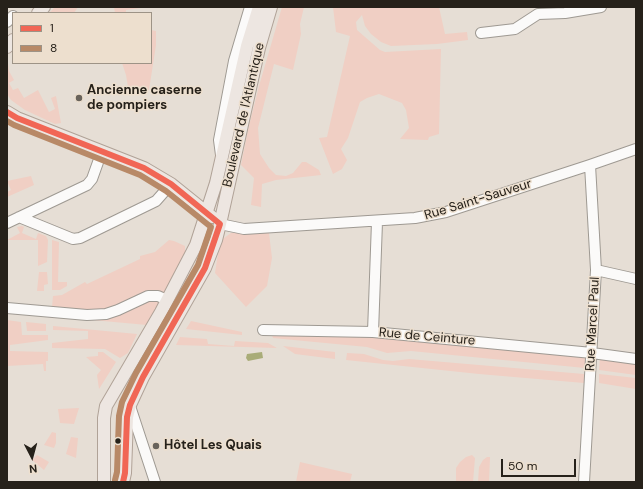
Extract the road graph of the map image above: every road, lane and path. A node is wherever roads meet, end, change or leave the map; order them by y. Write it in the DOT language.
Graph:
graph roads {
  1 [pos="250,7"];
  2 [pos="259,7"];
  3 [pos="271,7"];
  4 [pos="601,7"];
  5 [pos="481,33"];
  6 [pos="7,112"];
  7 [pos="636,149"];
  8 [pos="102,151"];
  9 [pos="221,162"];
  10 [pos="590,165"];
  11 [pos="171,184"];
  12 [pos="207,213"];
  13 [pos="19,217"];
  14 [pos="377,222"];
  15 [pos="7,223"];
  16 [pos="220,224"];
  17 [pos="596,270"];
  18 [pos="636,279"];
  19 [pos="167,300"];
  20 [pos="7,308"];
  21 [pos="263,330"];
  22 [pos="373,332"];
  23 [pos="592,353"];
  24 [pos="636,359"];
  25 [pos="130,405"];
  26 [pos="102,479"];
  27 [pos="124,482"];
  28 [pos="155,482"];
  29 [pos="584,482"];
  1 -- 9 [label="street, Boulevard de l'Atlantique"];
  2 -- 9 [label="main road, Boulevard de l'Atlantique"];
  3 -- 16 [label="main road, Boulevard de l'Atlantique"];
  4 -- 5 [label="street"];
  6 -- 8 [label="main road"];
  7 -- 10 [label="street, Rue Saint-Sauveur"];
  8 -- 11 [label="main road"];
  8 -- 13 [label="street"];
  9 -- 12 [label="main road, Boulevard de l'Atlantique"];
  10 -- 14 [label="street, Rue Saint-Sauveur"];
  10 -- 17 [label="street, Rue Marcel Paul"];
  11 -- 12 [label="main road"];
  11 -- 13 [label="street"];
  12 -- 16 [label="main road"];
  12 -- 19 [label="main road, Boulevard de l'Atlantique"];
  13 -- 15 [label="street"];
  14 -- 16 [label="street, Rue Saint-Sauveur"];
  14 -- 22 [label="street"];
  16 -- 25 [label="main road, Boulevard de l'Atlantique"];
  17 -- 18 [label="street"];
  17 -- 23 [label="street, Rue Marcel Paul"];
  19 -- 20 [label="street"];
  19 -- 26 [label="main road, Boulevard de l'Atlantique"];
  21 -- 22 [label="street, Rue de Ceinture"];
  22 -- 23 [label="street, Rue de Ceinture"];
  23 -- 24 [label="street, Rue de Ceinture"];
  23 -- 29 [label="street, Rue Marcel Paul"];
  25 -- 27 [label="main road, Boulevard de l'Atlantique"];
  25 -- 28 [label="street"];
}
